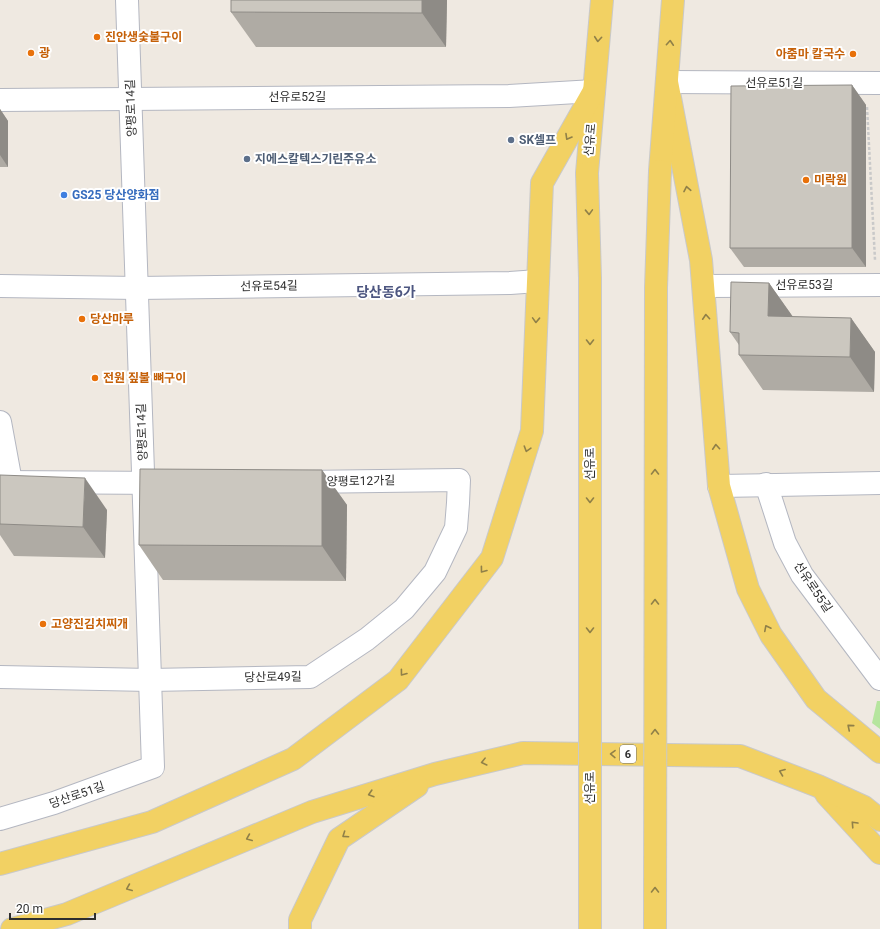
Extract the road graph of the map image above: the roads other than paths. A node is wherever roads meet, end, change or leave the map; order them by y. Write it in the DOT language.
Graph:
graph roads {
  1 [pos="128,0"];
  2 [pos="602,0"];
  3 [pos="673,0"];
  4 [pos="667,82"];
  5 [pos="873,83"];
  6 [pos="594,91"];
  7 [pos="131,99"];
  8 [pos="0,100"];
  9 [pos="538,281"];
  10 [pos="878,285"];
  11 [pos="0,286"];
  12 [pos="704,286"];
  13 [pos="137,288"];
  14 [pos="0,422"];
  15 [pos="459,480"];
  16 [pos="5,482"];
  17 [pos="285,482"];
  18 [pos="191,483"];
  19 [pos="880,483"];
  20 [pos="144,484"];
  21 [pos="766,484"];
  22 [pos="719,486"];
  23 [pos="0,677"];
  24 [pos="880,679"];
  25 [pos="150,680"];
  26 [pos="880,752"];
  27 [pos="153,767"];
  28 [pos="435,774"];
  29 [pos="818,786"];
  30 [pos="0,819"];
  31 [pos="880,820"];
  32 [pos="880,853"];
  33 [pos="0,864"];
  34 [pos="12,929"];
  35 [pos="300,929"];
  36 [pos="590,929"];
  37 [pos="655,929"];
  1 -- 7 [label="street, 양평로14길"];
  2 -- 6 [label="main road, 선유로, one-way"];
  4 -- 3 [label="main road, one-way"];
  4 -- 5 [label="street, 선유로51길"];
  12 -- 4 [label="main road, one-way"];
  37 -- 4 [label="main road, one-way, bridge"];
  6 -- 7 [label="street, 선유로52길"];
  6 -- 9 [label="main road, one-way"];
  6 -- 36 [label="main road, 선유로, one-way, bridge"];
  7 -- 8 [label="street, 선유로52길"];
  7 -- 13 [label="street, 양평로14길"];
  9 -- 13 [label="street, 선유로54길"];
  9 -- 33 [label="main road, one-way"];
  10 -- 12 [label="street, 선유로53길"];
  11 -- 13 [label="street, 선유로54길"];
  22 -- 12 [label="main road, one-way"];
  13 -- 20 [label="street, 양평로14길"];
  14 -- 16 [label="street"];
  15 -- 17 [label="street, 양평로12가길"];
  15 -- 25 [label="street, 당산로49길"];
  16 -- 20 [label="street"];
  18 -- 20 [label="street"];
  19 -- 21 [label="street"];
  20 -- 25 [label="street, 양평로14길"];
  21 -- 22 [label="street"];
  21 -- 24 [label="street, 선유로55길"];
  26 -- 22 [label="main road, one-way"];
  23 -- 25 [label="street, 당산로49길"];
  25 -- 27 [label="street, 양평로14길"];
  27 -- 30 [label="street, 당산로51길"];
  29 -- 28 [label="main road, 6, one-way"];
  28 -- 34 [label="main road, one-way"];
  28 -- 35 [label="main road, 6, one-way"];
  29 -- 31 [label="main road, 6"];
  32 -- 29 [label="main road, one-way"];
}
